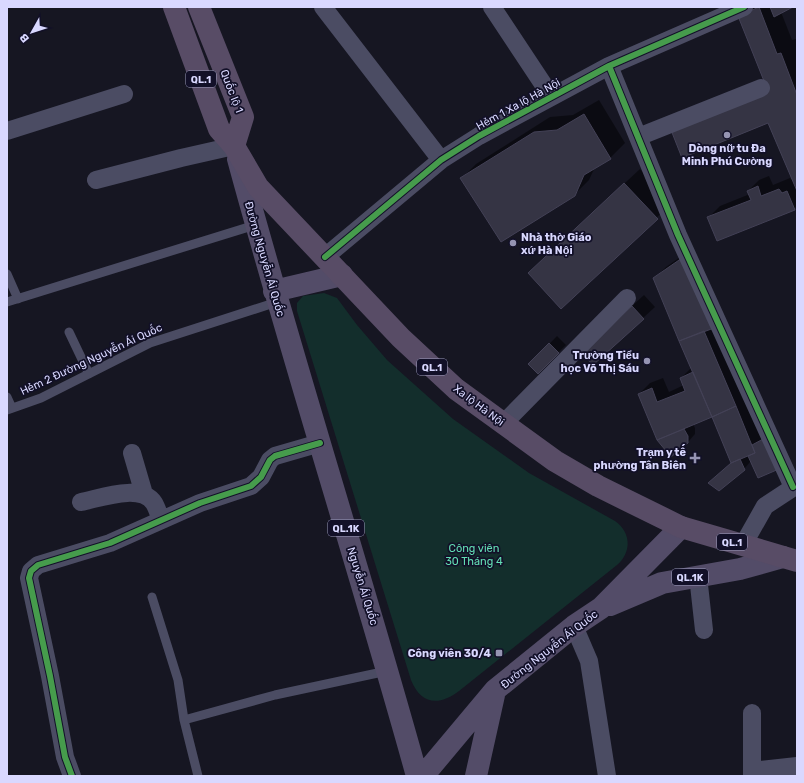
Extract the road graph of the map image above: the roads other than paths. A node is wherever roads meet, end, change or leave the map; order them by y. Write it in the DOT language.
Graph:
graph roads {
  1 [pos="174,7"];
  2 [pos="199,7"];
  3 [pos="323,7"];
  4 [pos="492,7"];
  5 [pos="744,7"];
  6 [pos="609,66"];
  7 [pos="761,88"];
  8 [pos="124,94"];
  9 [pos="551,96"];
  10 [pos="7,131"];
  11 [pos="638,137"];
  12 [pos="234,146"];
  13 [pos="441,160"];
  14 [pos="96,180"];
  15 [pos="256,225"];
  16 [pos="325,257"];
  17 [pos="7,274"];
  18 [pos="342,275"];
  19 [pos="275,296"];
  20 [pos="18,298"];
  21 [pos="628,298"];
  22 [pos="7,302"];
  23 [pos="68,332"];
  24 [pos="298,372"];
  25 [pos="89,374"];
  26 [pos="7,397"];
  27 [pos="10,409"];
  28 [pos="503,424"];
  29 [pos="320,443"];
  30 [pos="132,453"];
  31 [pos="795,486"];
  32 [pos="144,494"];
  33 [pos="81,502"];
  34 [pos="161,520"];
  35 [pos="681,527"];
  36 [pos="743,545"];
  37 [pos="790,559"];
  38 [pos="698,576"];
  39 [pos="152,597"];
  40 [pos="601,608"];
  41 [pos="574,626"];
  42 [pos="704,630"];
  43 [pos="390,678"];
  44 [pos="495,690"];
  45 [pos="752,712"];
  46 [pos="184,720"];
  47 [pos="797,766"];
  48 [pos="752,773"];
  49 [pos="72,776"];
  50 [pos="198,776"];
  51 [pos="417,776"];
  52 [pos="422,776"];
  53 [pos="476,776"];
  54 [pos="607,776"];
  1 -- 12 [label="highway, QL.1"];
  2 -- 12 [label="highway, Quốc lộ 1 / QL.1"];
  3 -- 13 [label="street"];
  4 -- 9 [label="street"];
  5 -- 6 [label="street, Hẻm 1 Xa lộ Hà Nội"];
  6 -- 9 [label="street, Hẻm 1 Xa lộ Hà Nội"];
  6 -- 11 [label="street"];
  7 -- 11 [label="street"];
  8 -- 10 [label="street"];
  9 -- 13 [label="street, Hẻm 1 Xa lộ Hà Nội"];
  11 -- 31 [label="street"];
  12 -- 14 [label="street"];
  12 -- 15 [label="main road, Đường Nguyễn Ái Quốc / QL.1K"];
  12 -- 16 [label="highway, Xa lộ Hà Nội / QL.1"];
  13 -- 16 [label="street, Hẻm 1 Xa lộ Hà Nội"];
  15 -- 19 [label="main road, Đường Nguyễn Ái Quốc / QL.1K"];
  15 -- 20 [label="lane"];
  16 -- 18 [label="highway, Xa lộ Hà Nội / QL.1"];
  17 -- 20 [label="lane"];
  18 -- 19 [label="main road"];
  18 -- 28 [label="highway, Xa lộ Hà Nội / QL.1"];
  19 -- 24 [label="main road, Đường Nguyễn Ái Quốc / QL.1K"];
  19 -- 25 [label="lane, Hẻm 2 Đường Nguyễn Ái Quốc"];
  20 -- 22 [label="lane"];
  21 -- 28 [label="street"];
  23 -- 25 [label="lane"];
  24 -- 29 [label="main road, Nguyễn Ái Quốc / QL.1K"];
  25 -- 27 [label="lane, Hẻm 2 Đường Nguyễn Ái Quốc"];
  26 -- 27 [label="lane"];
  28 -- 35 [label="highway, Xa lộ Hà Nội / QL.1"];
  29 -- 34 [label="street"];
  29 -- 43 [label="main road, Nguyễn Ái Quốc / QL.1K"];
  30 -- 32 [label="street"];
  31 -- 36 [label="street"];
  32 -- 33 [label="street"];
  32 -- 34 [label="street"];
  34 -- 49 [label="street"];
  35 -- 36 [label="highway, Xa lộ Hà Nội / QL.1"];
  35 -- 40 [label="main road, Đường Nguyễn Ái Quốc / QL.1K"];
  36 -- 37 [label="highway, Xa lộ Hà Nội / QL.1"];
  37 -- 38 [label="main road, QL.1K"];
  38 -- 40 [label="main road, QL.1K"];
  38 -- 42 [label="street"];
  39 -- 46 [label="lane"];
  40 -- 41 [label="main road, Đường Nguyễn Ái Quốc / QL.1K"];
  41 -- 44 [label="main road, Đường Nguyễn Ái Quốc / QL.1K"];
  41 -- 54 [label="street"];
  43 -- 46 [label="lane"];
  43 -- 51 [label="main road, QL.1K"];
  44 -- 52 [label="main road, Đường Nguyễn Ái Quốc / QL.1K"];
  44 -- 53 [label="main road"];
  45 -- 48 [label="street"];
  46 -- 50 [label="lane"];
  47 -- 48 [label="street"];
}
